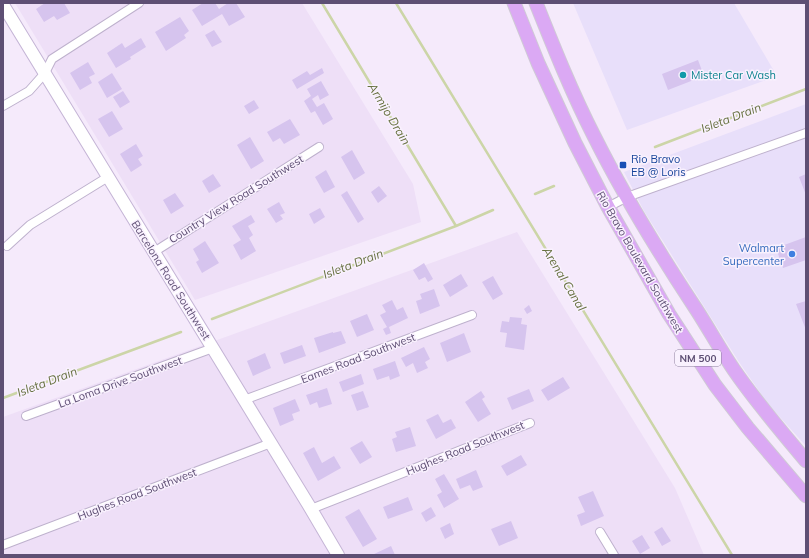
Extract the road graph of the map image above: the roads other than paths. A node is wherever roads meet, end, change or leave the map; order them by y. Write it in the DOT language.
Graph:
graph roads {
  1 [pos="139,3"];
  2 [pos="514,3"];
  3 [pos="536,3"];
  4 [pos="3,5"];
  5 [pos="45,73"];
  6 [pos="3,106"];
  7 [pos="806,133"];
  8 [pos="319,147"];
  9 [pos="108,177"];
  10 [pos="627,197"];
  11 [pos="608,208"];
  12 [pos="7,246"];
  13 [pos="154,252"];
  14 [pos="472,315"];
  15 [pos="213,348"];
  16 [pos="244,400"];
  17 [pos="26,416"];
  18 [pos="530,423"];
  19 [pos="270,443"];
  20 [pos="806,461"];
  21 [pos="806,496"];
  22 [pos="311,509"];
  23 [pos="600,532"];
  24 [pos="3,545"];
  25 [pos="338,555"];
  26 [pos="614,555"];
  1 -- 5 [label="street"];
  2 -- 11 [label="main road, Rio Bravo Boulevard Southwest / NM 500"];
  3 -- 10 [label="main road, Rio Bravo Boulevard Southwest / NM 500"];
  4 -- 5 [label="street, Barcelona Road Southwest"];
  5 -- 6 [label="street"];
  5 -- 9 [label="street, Barcelona Road Southwest"];
  7 -- 10 [label="street"];
  8 -- 13 [label="street, Country View Road Southwest"];
  9 -- 12 [label="street"];
  9 -- 13 [label="street, Barcelona Road Southwest"];
  10 -- 11 [label="street"];
  10 -- 20 [label="main road, Rio Bravo Boulevard Southwest / NM 500"];
  11 -- 21 [label="main road, Rio Bravo Boulevard Southwest / NM 500"];
  13 -- 15 [label="street, Barcelona Road Southwest"];
  14 -- 16 [label="street, Eames Road Southwest"];
  15 -- 16 [label="street, Barcelona Road Southwest"];
  15 -- 17 [label="street, La Loma Drive Southwest"];
  16 -- 19 [label="street, Barcelona Road Southwest"];
  18 -- 22 [label="street, Hughes Road Southwest"];
  19 -- 22 [label="street, Barcelona Road Southwest"];
  19 -- 24 [label="street, Hughes Road Southwest"];
  22 -- 25 [label="street, Barcelona Road Southwest"];
  23 -- 26 [label="street"];
}
